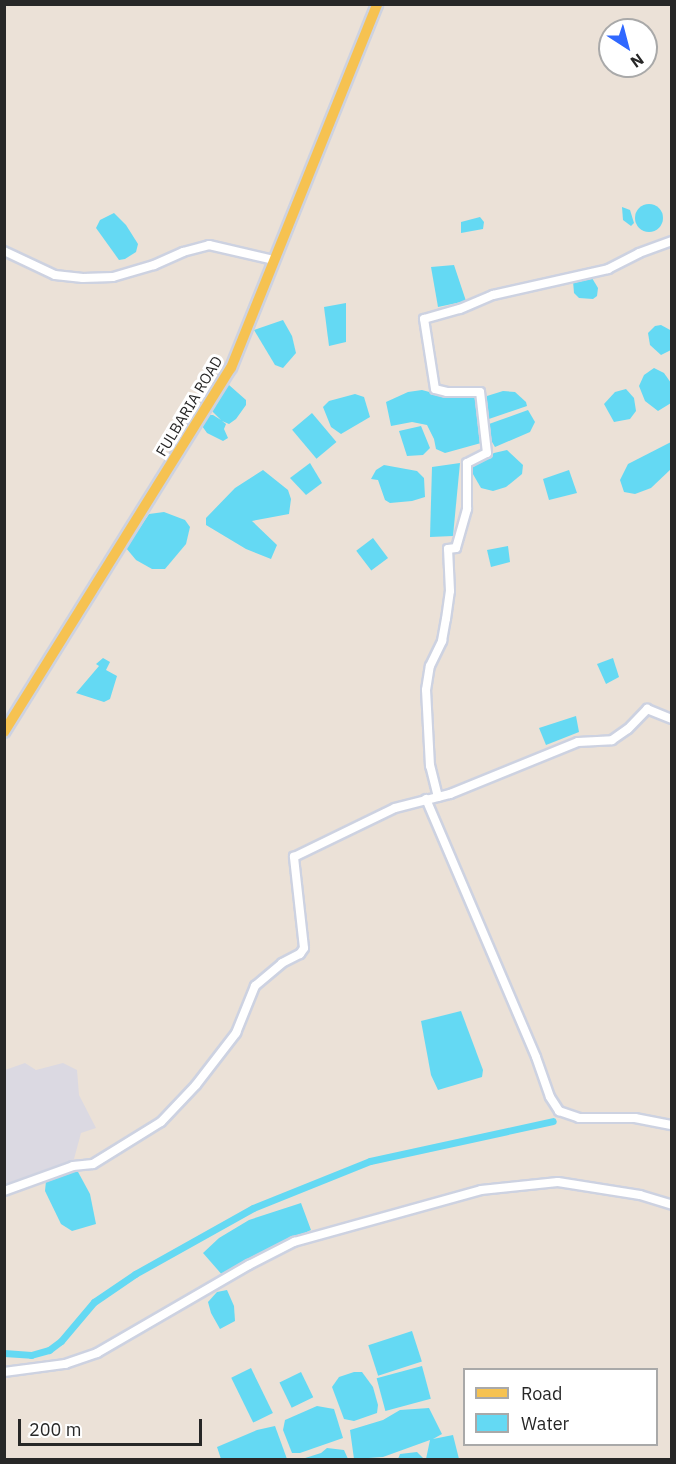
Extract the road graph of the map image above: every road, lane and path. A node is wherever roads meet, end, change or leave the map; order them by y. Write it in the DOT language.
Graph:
graph roads {
  1 [pos="377,4"];
  2 [pos="672,242"];
  3 [pos="4,251"];
  4 [pos="274,260"];
  5 [pos="672,719"];
  6 [pos="4,732"];
  7 [pos="438,796"];
  8 [pos="426,799"];
  9 [pos="672,1125"];
  10 [pos="4,1191"];
  11 [pos="672,1205"];
  12 [pos="4,1371"];
  1 -- 4 [label="main road, FULBARIA ROAD"];
  2 -- 7 [label="street"];
  3 -- 4 [label="street"];
  4 -- 6 [label="main road, FULBARIA ROAD"];
  5 -- 7 [label="street"];
  7 -- 8 [label="street"];
  8 -- 9 [label="street"];
  8 -- 10 [label="street"];
  11 -- 12 [label="street"];
}
